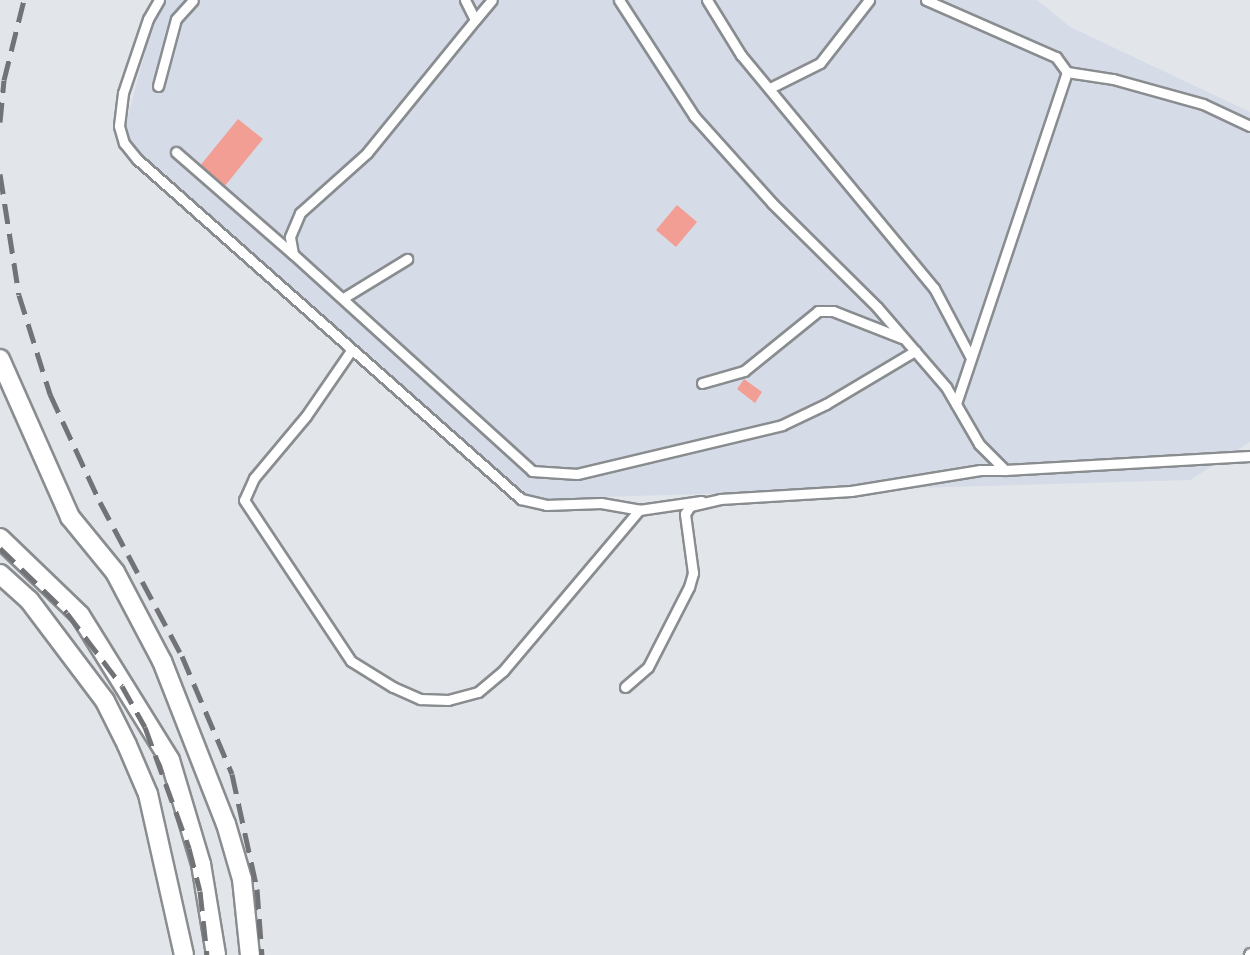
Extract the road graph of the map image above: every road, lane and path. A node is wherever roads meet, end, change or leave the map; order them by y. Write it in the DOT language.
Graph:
graph roads {
  1 [pos="159,0"];
  2 [pos="193,0"];
  3 [pos="466,0"];
  4 [pos="492,0"];
  5 [pos="619,0"];
  6 [pos="708,0"];
  7 [pos="869,0"];
  8 [pos="926,0"];
  9 [pos="474,20"];
  10 [pos="1067,72"];
  11 [pos="158,86"];
  12 [pos="770,88"];
  13 [pos="1250,126"];
  14 [pos="176,152"];
  15 [pos="293,254"];
  16 [pos="407,259"];
  17 [pos="345,298"];
  18 [pos="905,339"];
  19 [pos="350,352"];
  20 [pos="915,352"];
  21 [pos="970,356"];
  22 [pos="0,359"];
  23 [pos="702,382"];
  24 [pos="956,404"];
  25 [pos="1250,456"];
  26 [pos="1005,470"];
  27 [pos="701,502"];
  28 [pos="640,510"];
  29 [pos="0,538"];
  30 [pos="0,574"];
  31 [pos="625,687"];
  32 [pos="184,955"];
  33 [pos="216,955"];
  34 [pos="250,955"];
  1 -- 19 [label="lane"];
  2 -- 11 [label="lane"];
  3 -- 9 [label="lane"];
  4 -- 9 [label="lane"];
  5 -- 18 [label="lane"];
  6 -- 12 [label="lane"];
  7 -- 12 [label="lane"];
  8 -- 10 [label="lane"];
  9 -- 15 [label="lane"];
  10 -- 13 [label="lane"];
  10 -- 21 [label="lane"];
  12 -- 21 [label="lane"];
  14 -- 15 [label="lane"];
  15 -- 17 [label="lane"];
  16 -- 17 [label="lane"];
  17 -- 20 [label="lane"];
  18 -- 20 [label="lane"];
  18 -- 23 [label="lane"];
  19 -- 28 [label="lane"];
  19 -- 28 [label="lane"];
  20 -- 24 [label="lane"];
  21 -- 24 [label="lane"];
  22 -- 34 [label="street"];
  24 -- 26 [label="lane"];
  25 -- 26 [label="lane"];
  26 -- 27 [label="lane"];
  27 -- 28 [label="lane"];
  27 -- 31 [label="lane"];
  29 -- 33 [label="street"];
  30 -- 32 [label="street"];
}
